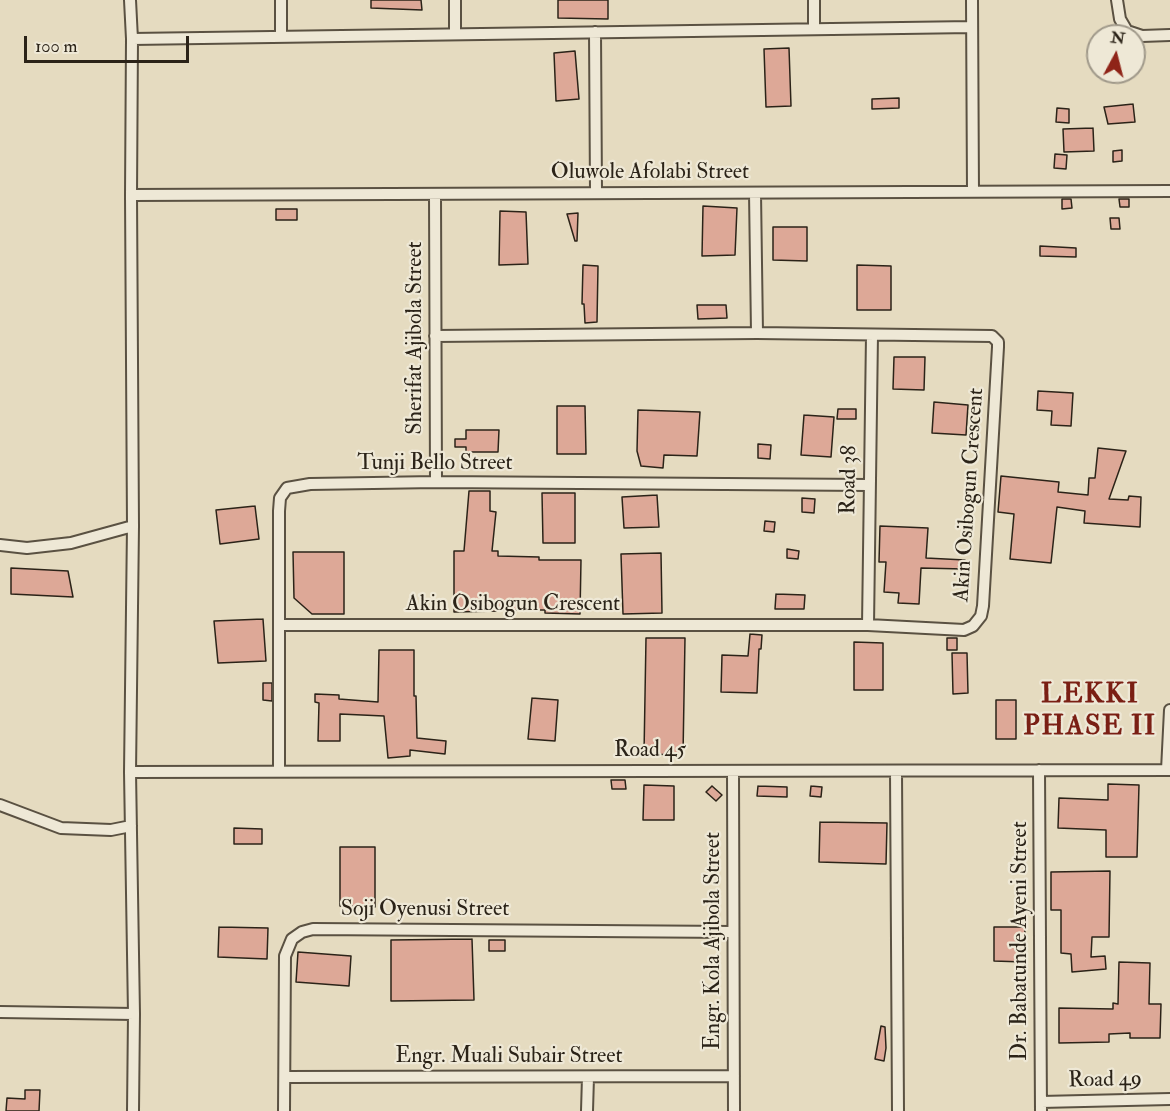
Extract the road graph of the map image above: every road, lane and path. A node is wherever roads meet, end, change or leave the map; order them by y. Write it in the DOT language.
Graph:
graph roads {
  1 [pos="130,0"];
  2 [pos="281,0"];
  3 [pos="456,0"];
  4 [pos="814,0"];
  5 [pos="972,0"];
  6 [pos="1117,0"];
  7 [pos="972,27"];
  8 [pos="814,29"];
  9 [pos="595,32"];
  10 [pos="455,34"];
  11 [pos="1170,35"];
  12 [pos="281,37"];
  13 [pos="132,39"];
  14 [pos="1170,191"];
  15 [pos="973,192"];
  16 [pos="597,193"];
  17 [pos="755,193"];
  18 [pos="435,194"];
  19 [pos="131,195"];
  20 [pos="757,333"];
  21 [pos="872,335"];
  22 [pos="435,336"];
  23 [pos="436,482"];
  24 [pos="869,485"];
  25 [pos="133,526"];
  26 [pos="0,545"];
  27 [pos="279,625"];
  28 [pos="868,625"];
  29 [pos="1170,710"];
  30 [pos="1039,770"];
  31 [pos="1169,770"];
  32 [pos="279,771"];
  33 [pos="733,771"];
  34 [pos="896,771"];
  35 [pos="130,772"];
  36 [pos="0,805"];
  37 [pos="131,826"];
  38 [pos="733,932"];
  39 [pos="0,1012"];
  40 [pos="134,1014"];
  41 [pos="734,1076"];
  42 [pos="285,1077"];
  43 [pos="588,1077"];
  44 [pos="1170,1099"];
  45 [pos="1041,1106"];
  46 [pos="133,1111"];
  47 [pos="284,1111"];
  48 [pos="587,1111"];
  49 [pos="734,1111"];
  50 [pos="898,1111"];
  1 -- 13 [label="street"];
  2 -- 12 [label="street"];
  3 -- 10 [label="street"];
  4 -- 8 [label="street"];
  5 -- 7 [label="street"];
  6 -- 11 [label="street"];
  7 -- 8 [label="street"];
  7 -- 15 [label="street"];
  8 -- 9 [label="street"];
  9 -- 10 [label="street"];
  9 -- 16 [label="street"];
  10 -- 12 [label="street"];
  12 -- 13 [label="street"];
  13 -- 19 [label="street"];
  14 -- 15 [label="street, Oluwole Afolabi Street"];
  15 -- 17 [label="street, Oluwole Afolabi Street"];
  16 -- 17 [label="street, Oluwole Afolabi Street"];
  16 -- 18 [label="street, Oluwole Afolabi Street"];
  17 -- 20 [label="street"];
  18 -- 19 [label="street, Oluwole Afolabi Street"];
  18 -- 22 [label="street, Sherifat Ajibola Street"];
  19 -- 25 [label="street"];
  20 -- 21 [label="street, Akin Osibogun Crescent"];
  20 -- 22 [label="street, Akin Osibogun Crescent"];
  21 -- 24 [label="street, Road 38"];
  21 -- 28 [label="street, Akin Osibogun Crescent"];
  22 -- 23 [label="street, Sherifat Ajibola Street"];
  23 -- 24 [label="street, Tunji Bello Street"];
  23 -- 27 [label="street, Tunji Bello Street"];
  24 -- 28 [label="street, Road 38"];
  25 -- 26 [label="street"];
  25 -- 35 [label="street"];
  27 -- 28 [label="street, Akin Osibogun Crescent"];
  27 -- 32 [label="street, Tunji Bello Street"];
  29 -- 31 [label="street"];
  30 -- 31 [label="street, Road 45"];
  30 -- 34 [label="street, Road 45"];
  30 -- 45 [label="street, Dr. Babatunde Ayeni Street"];
  32 -- 33 [label="street, Road 45"];
  32 -- 35 [label="street, Road 45"];
  33 -- 34 [label="street, Road 45"];
  33 -- 38 [label="street, Engr. Kola Ajibola Street"];
  34 -- 50 [label="street"];
  35 -- 37 [label="street"];
  36 -- 37 [label="street"];
  37 -- 40 [label="street"];
  38 -- 41 [label="street, Engr. Kola Ajibola Street"];
  38 -- 42 [label="street, Soji Oyenusi Street"];
  39 -- 40 [label="street"];
  40 -- 46 [label="street"];
  41 -- 43 [label="street, Engr. Muali Subair Street"];
  41 -- 49 [label="street, Engr. Kola Ajibola Street"];
  42 -- 43 [label="street, Engr. Muali Subair Street"];
  42 -- 47 [label="street, Soji Oyenusi Street"];
  43 -- 48 [label="street"];
  44 -- 45 [label="street, Road 49"];
}
